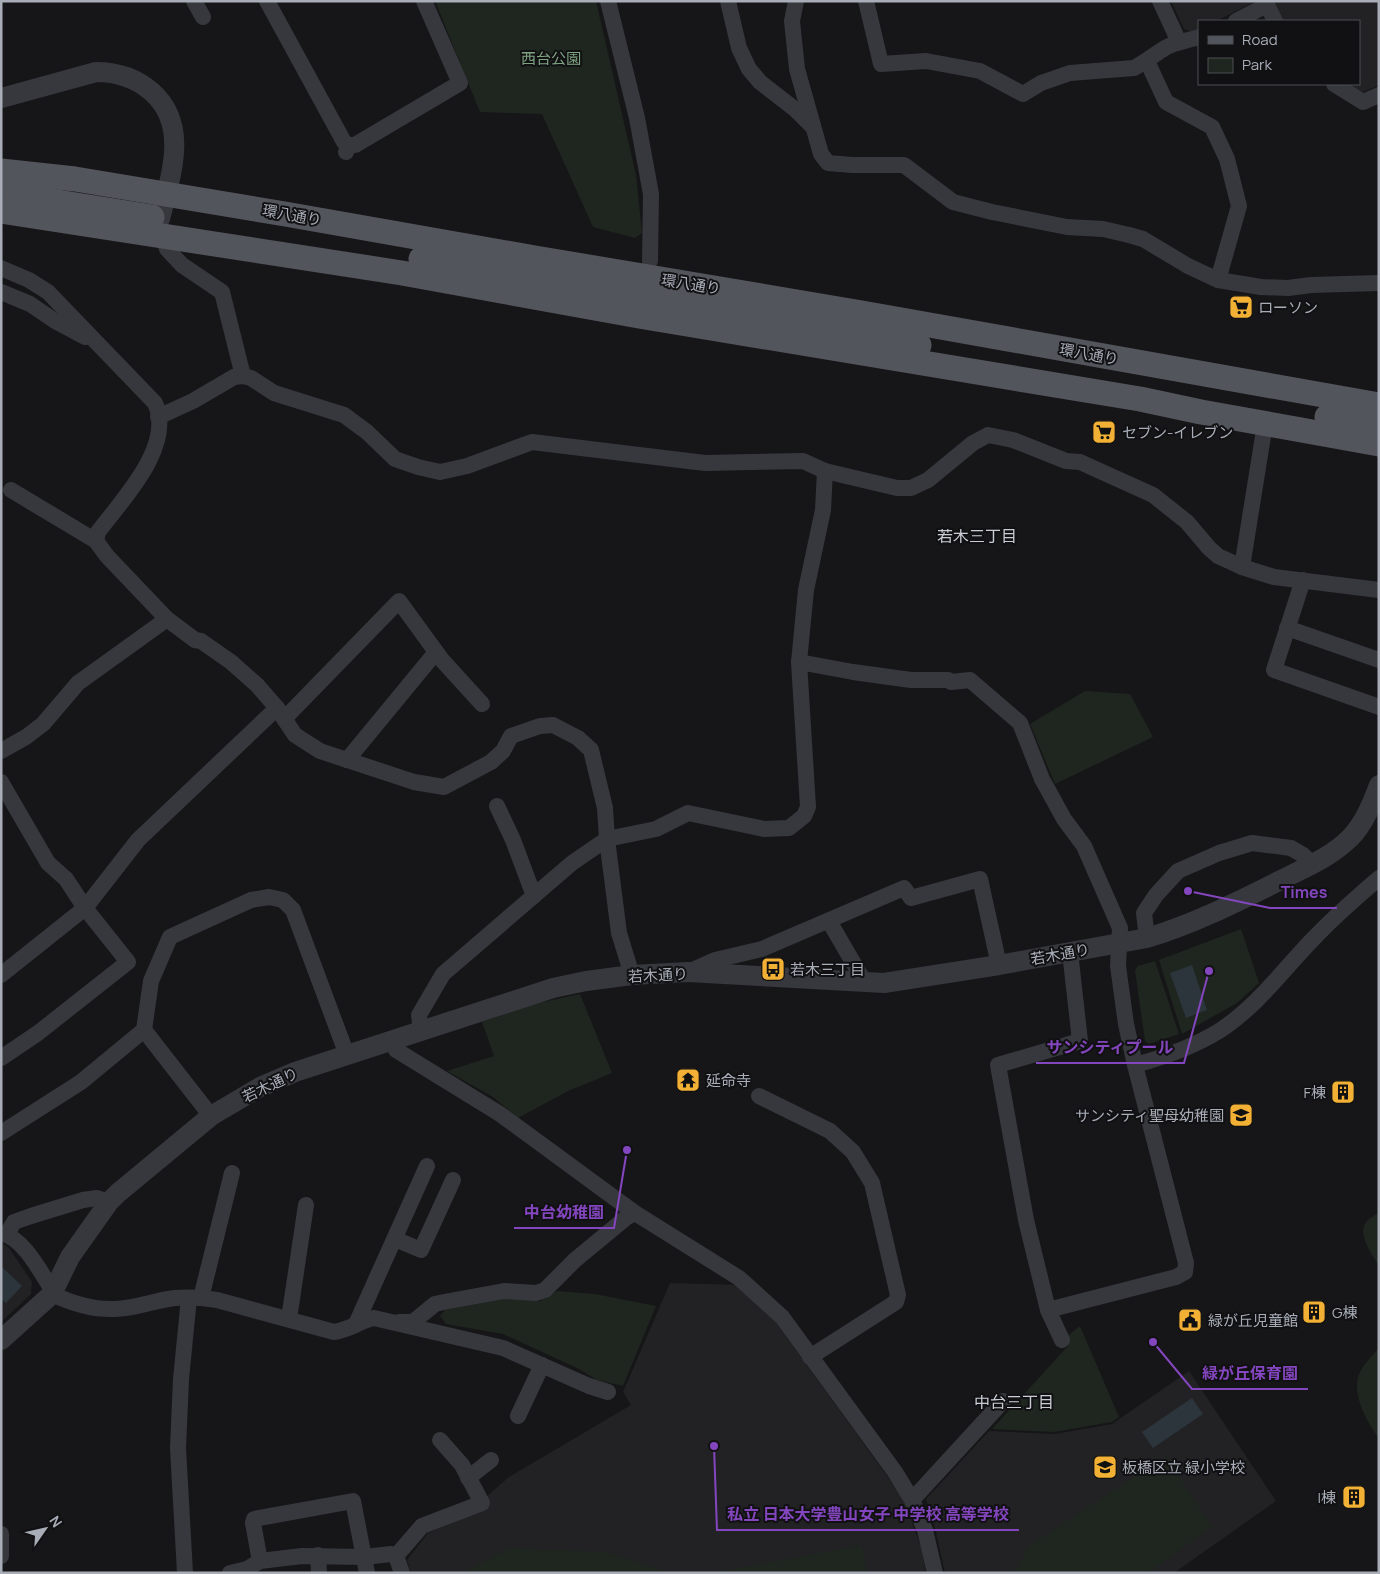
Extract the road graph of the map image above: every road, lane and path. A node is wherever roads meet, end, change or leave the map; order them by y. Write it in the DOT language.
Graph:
graph roads {
  1 [pos="194,1"];
  2 [pos="268,1"];
  3 [pos="424,1"];
  4 [pos="608,1"];
  5 [pos="728,1"];
  6 [pos="796,1"];
  7 [pos="866,1"];
  8 [pos="1160,1"];
  9 [pos="203,17"];
  10 [pos="1238,20"];
  11 [pos="1274,20"];
  12 [pos="1198,37"];
  13 [pos="1179,42"];
  14 [pos="1147,61"];
  15 [pos="1336,85"];
  16 [pos="1379,95"];
  17 [pos="1,98"];
  18 [pos="813,127"];
  19 [pos="1,171"];
  20 [pos="1,193"];
  21 [pos="166,194"];
  22 [pos="1,211"];
  23 [pos="285,214"];
  24 [pos="162,228"];
  25 [pos="650,261"];
  26 [pos="1,268"];
  27 [pos="1218,280"];
  28 [pos="1379,283"];
  29 [pos="1,292"];
  30 [pos="953,341"];
  31 [pos="96,343"];
  32 [pos="1144,374"];
  33 [pos="243,376"];
  34 [pos="1379,388"];
  35 [pos="1379,405"];
  36 [pos="158,417"];
  37 [pos="1265,424"];
  38 [pos="1379,426"];
  39 [pos="1379,444"];
  40 [pos="825,471"];
  41 [pos="11,490"];
  42 [pos="96,540"];
  43 [pos="1242,568"];
  44 [pos="1303,580"];
  45 [pos="1379,590"];
  46 [pos="167,619"];
  47 [pos="1287,628"];
  48 [pos="436,652"];
  49 [pos="1379,660"];
  50 [pos="799,662"];
  51 [pos="482,704"];
  52 [pos="1379,707"];
  53 [pos="281,714"];
  54 [pos="1,751"];
  55 [pos="347,760"];
  56 [pos="1,782"];
  57 [pos="1379,785"];
  58 [pos="497,806"];
  59 [pos="607,839"];
  60 [pos="1312,864"];
  61 [pos="1379,878"];
  62 [pos="534,896"];
  63 [pos="85,908"];
  64 [pos="829,921"];
  65 [pos="1147,938"];
  66 [pos="1120,944"];
  67 [pos="1070,952"];
  68 [pos="998,965"];
  69 [pos="688,972"];
  70 [pos="1,975"];
  71 [pos="632,976"];
  72 [pos="865,983"];
  73 [pos="144,1030"];
  74 [pos="421,1031"];
  75 [pos="393,1041"];
  76 [pos="347,1055"];
  77 [pos="1,1058"];
  78 [pos="1135,1065"];
  79 [pos="759,1096"];
  80 [pos="211,1116"];
  81 [pos="1,1133"];
  82 [pos="427,1166"];
  83 [pos="232,1174"];
  84 [pos="453,1180"];
  85 [pos="109,1202"];
  86 [pos="306,1205"];
  87 [pos="635,1213"];
  88 [pos="4,1233"];
  89 [pos="394,1239"];
  90 [pos="53,1292"];
  91 [pos="195,1298"];
  92 [pos="1048,1310"];
  93 [pos="289,1319"];
  94 [pos="397,1322"];
  95 [pos="356,1324"];
  96 [pos="1,1340"];
  97 [pos="1062,1340"];
  98 [pos="810,1357"];
  99 [pos="542,1365"];
  100 [pos="608,1392"];
  101 [pos="1003,1401"];
  102 [pos="518,1416"];
  103 [pos="440,1440"];
  104 [pos="492,1460"];
  105 [pos="468,1478"];
  106 [pos="912,1500"];
  107 [pos="1,1534"];
  108 [pos="318,1555"];
  109 [pos="1,1556"];
  110 [pos="396,1556"];
  111 [pos="260,1561"];
  112 [pos="366,1565"];
  113 [pos="185,1573"];
  114 [pos="230,1573"];
  115 [pos="319,1573"];
  116 [pos="402,1573"];
  117 [pos="935,1573"];
  1 -- 9 [label="street"];
  2 -- 3 [label="street"];
  4 -- 25 [label="street"];
  5 -- 18 [label="street"];
  6 -- 18 [label="street"];
  7 -- 14 [label="street"];
  8 -- 13 [label="street"];
  10 -- 11 [label="street"];
  12 -- 13 [label="street"];
  13 -- 14 [label="street"];
  14 -- 27 [label="street"];
  15 -- 16 [label="street"];
  17 -- 21 [label="street"];
  18 -- 27 [label="street"];
  19 -- 21 [label="main road, 環八通り"];
  20 -- 24 [label="main road, 環八通り"];
  21 -- 23 [label="main road, 環八通り"];
  21 -- 24 [label="street"];
  22 -- 24 [label="main road"];
  23 -- 25 [label="main road"];
  23 -- 30 [label="main road, 環八通り"];
  24 -- 30 [label="main road, 環八通り"];
  24 -- 30 [label="main road"];
  24 -- 33 [label="street"];
  25 -- 30 [label="main road"];
  26 -- 31 [label="street"];
  27 -- 28 [label="street"];
  29 -- 31 [label="street"];
  30 -- 32 [label="main road, 環八通り"];
  30 -- 32 [label="main road"];
  30 -- 32 [label="main road"];
  30 -- 32 [label="main road"];
  31 -- 36 [label="street"];
  32 -- 34 [label="main road"];
  32 -- 35 [label="main road, 環八通り"];
  32 -- 37 [label="main road"];
  32 -- 38 [label="main road, 環八通り"];
  33 -- 36 [label="street"];
  33 -- 40 [label="street"];
  36 -- 42 [label="street"];
  37 -- 39 [label="main road"];
  37 -- 43 [label="street"];
  40 -- 43 [label="street"];
  40 -- 50 [label="street"];
  41 -- 42 [label="street"];
  42 -- 46 [label="street"];
  43 -- 44 [label="street"];
  44 -- 45 [label="street"];
  44 -- 47 [label="street"];
  46 -- 53 [label="street"];
  46 -- 54 [label="street"];
  47 -- 49 [label="street"];
  47 -- 52 [label="street"];
  48 -- 51 [label="street"];
  48 -- 53 [label="street"];
  48 -- 55 [label="street"];
  50 -- 59 [label="street"];
  50 -- 66 [label="street"];
  53 -- 55 [label="street"];
  53 -- 63 [label="street"];
  55 -- 59 [label="street"];
  56 -- 63 [label="street"];
  57 -- 60 [label="street, 若木通り"];
  58 -- 62 [label="street"];
  59 -- 62 [label="street"];
  59 -- 71 [label="street"];
  60 -- 65 [label="street, 若木通り"];
  60 -- 65 [label="street"];
  61 -- 78 [label="street"];
  62 -- 74 [label="street"];
  63 -- 70 [label="street"];
  63 -- 77 [label="street"];
  64 -- 68 [label="street"];
  64 -- 69 [label="street"];
  64 -- 72 [label="street"];
  65 -- 66 [label="street, 若木通り"];
  66 -- 67 [label="street, 若木通り"];
  66 -- 78 [label="street"];
  67 -- 68 [label="street, 若木通り"];
  67 -- 92 [label="street"];
  68 -- 72 [label="street, 若木通り"];
  69 -- 71 [label="street, 若木通り"];
  69 -- 72 [label="street, 若木通り"];
  71 -- 74 [label="street, 若木通り"];
  73 -- 76 [label="street"];
  73 -- 80 [label="street"];
  73 -- 81 [label="street"];
  74 -- 75 [label="street, 若木通り"];
  75 -- 76 [label="street, 若木通り"];
  75 -- 87 [label="street"];
  76 -- 80 [label="street, 若木通り"];
  78 -- 92 [label="street"];
  79 -- 98 [label="street"];
  80 -- 85 [label="street, 若木通り"];
  82 -- 89 [label="street"];
  83 -- 91 [label="street"];
  84 -- 89 [label="street"];
  85 -- 88 [label="street"];
  85 -- 90 [label="street, 若木通り"];
  86 -- 93 [label="street"];
  87 -- 94 [label="street"];
  87 -- 98 [label="street"];
  88 -- 90 [label="street"];
  89 -- 95 [label="street"];
  90 -- 91 [label="street"];
  90 -- 96 [label="street, 若木通り"];
  91 -- 93 [label="street"];
  91 -- 113 [label="street"];
  92 -- 97 [label="street"];
  93 -- 95 [label="street"];
  94 -- 95 [label="street"];
  94 -- 99 [label="street"];
  98 -- 106 [label="street"];
  99 -- 100 [label="street"];
  99 -- 102 [label="street"];
  101 -- 106 [label="street"];
  103 -- 105 [label="street"];
  104 -- 105 [label="street"];
  105 -- 110 [label="street"];
  106 -- 117 [label="street"];
  107 -- 109 [label="street"];
  108 -- 111 [label="street"];
  108 -- 112 [label="street"];
  108 -- 115 [label="street"];
  110 -- 112 [label="street"];
  110 -- 116 [label="street"];
  111 -- 112 [label="street"];
  111 -- 114 [label="street"];
}
